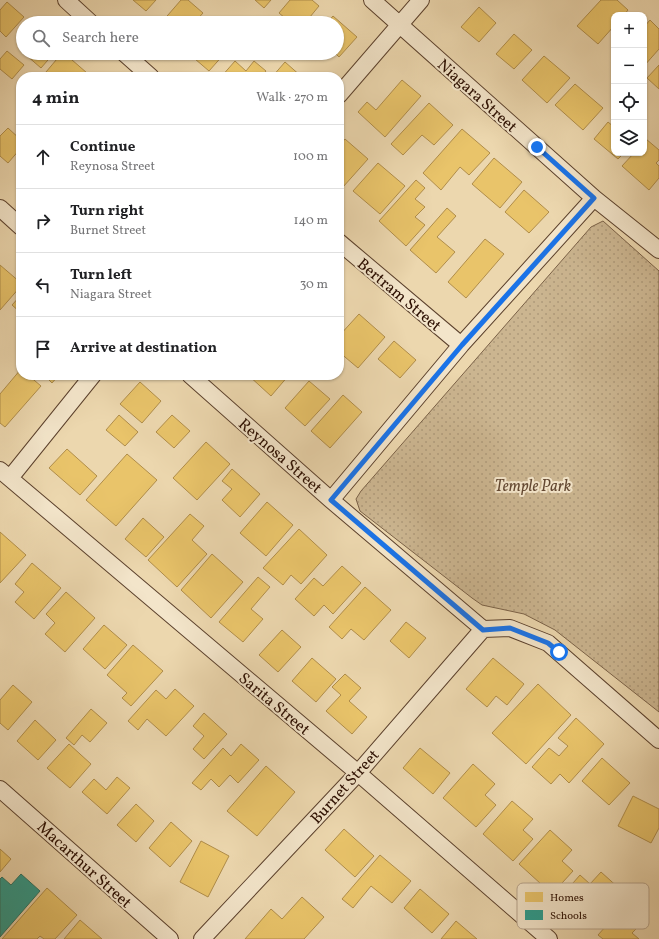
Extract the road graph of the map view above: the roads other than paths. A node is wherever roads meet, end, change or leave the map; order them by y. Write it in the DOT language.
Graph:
graph roads {
  1 [pos="66,0"];
  2 [pos="372,0"];
  3 [pos="421,0"];
  4 [pos="83,16"];
  5 [pos="400,25"];
  6 [pos="132,60"];
  7 [pos="145,72"];
  8 [pos="344,89"];
  9 [pos="594,198"];
  10 [pos="0,208"];
  11 [pos="16,222"];
  12 [pos="344,246"];
  13 [pos="659,250"];
  14 [pos="462,345"];
  15 [pos="89,380"];
  16 [pos="196,380"];
  17 [pos="5,474"];
  18 [pos="331,500"];
  19 [pos="483,630"];
  20 [pos="659,740"];
  21 [pos="358,773"];
  22 [pos="0,789"];
  23 [pos="517,911"];
  24 [pos="537,929"];
  25 [pos="170,939"];
  26 [pos="202,939"];
  27 [pos="549,939"];
  1 -- 4 [label="street"];
  2 -- 5 [label="street, Niagara Street"];
  3 -- 5 [label="street"];
  5 -- 8 [label="street"];
  5 -- 9 [label="street, Niagara Street"];
  6 -- 7 [label="street"];
  9 -- 13 [label="street, Niagara Street"];
  9 -- 14 [label="street"];
  10 -- 11 [label="street"];
  12 -- 14 [label="street, Bertram Street"];
  14 -- 18 [label="street"];
  15 -- 17 [label="street"];
  16 -- 18 [label="street, Reynosa Street"];
  17 -- 21 [label="street, Sarita Street"];
  18 -- 19 [label="street, Reynosa Street"];
  19 -- 20 [label="street"];
  19 -- 21 [label="street, Burnet Street"];
  21 -- 23 [label="street, Sarita Street"];
  21 -- 26 [label="street, Burnet Street"];
  22 -- 25 [label="street, Macarthur Street"];
  24 -- 27 [label="street, Sarita Street"];
}
